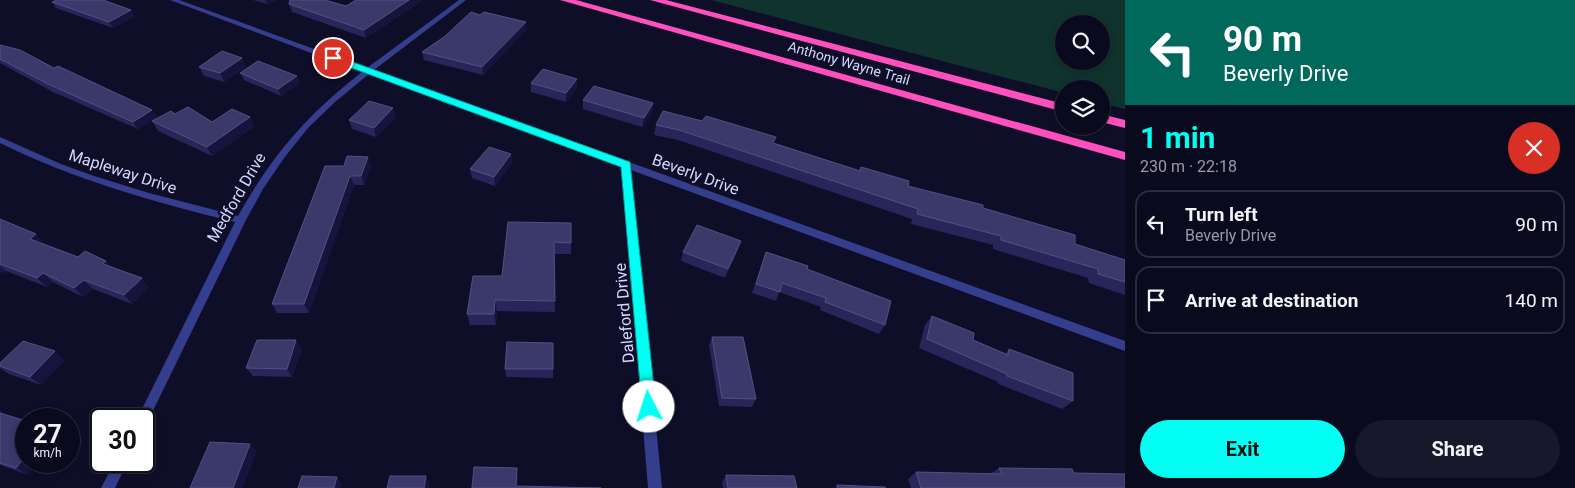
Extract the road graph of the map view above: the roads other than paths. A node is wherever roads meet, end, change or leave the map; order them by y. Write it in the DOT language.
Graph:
graph roads {
  1 [pos="173,0"];
  2 [pos="463,0"];
  3 [pos="565,0"];
  4 [pos="655,0"];
  5 [pos="369,71"];
  6 [pos="1055,106"];
  7 [pos="1110,120"];
  8 [pos="1125,124"];
  9 [pos="0,140"];
  10 [pos="1125,156"];
  11 [pos="626,165"];
  12 [pos="240,220"];
  13 [pos="1125,346"];
  14 [pos="147,408"];
  15 [pos="116,473"];
  16 [pos="108,488"];
  17 [pos="656,488"];
  1 -- 5 [label="street, Beverly Drive"];
  2 -- 5 [label="street, Medford Drive"];
  3 -- 10 [label="highway, Anthony Wayne Trail"];
  4 -- 6 [label="highway, Anthony Wayne Trail"];
  5 -- 11 [label="street, Beverly Drive"];
  5 -- 12 [label="street, Medford Drive"];
  7 -- 8 [label="highway"];
  9 -- 12 [label="street, Mapleway Drive"];
  11 -- 13 [label="street, Beverly Drive"];
  11 -- 17 [label="street, Daleford Drive"];
  12 -- 14 [label="street, Medford Drive"];
  15 -- 16 [label="street"];
}
